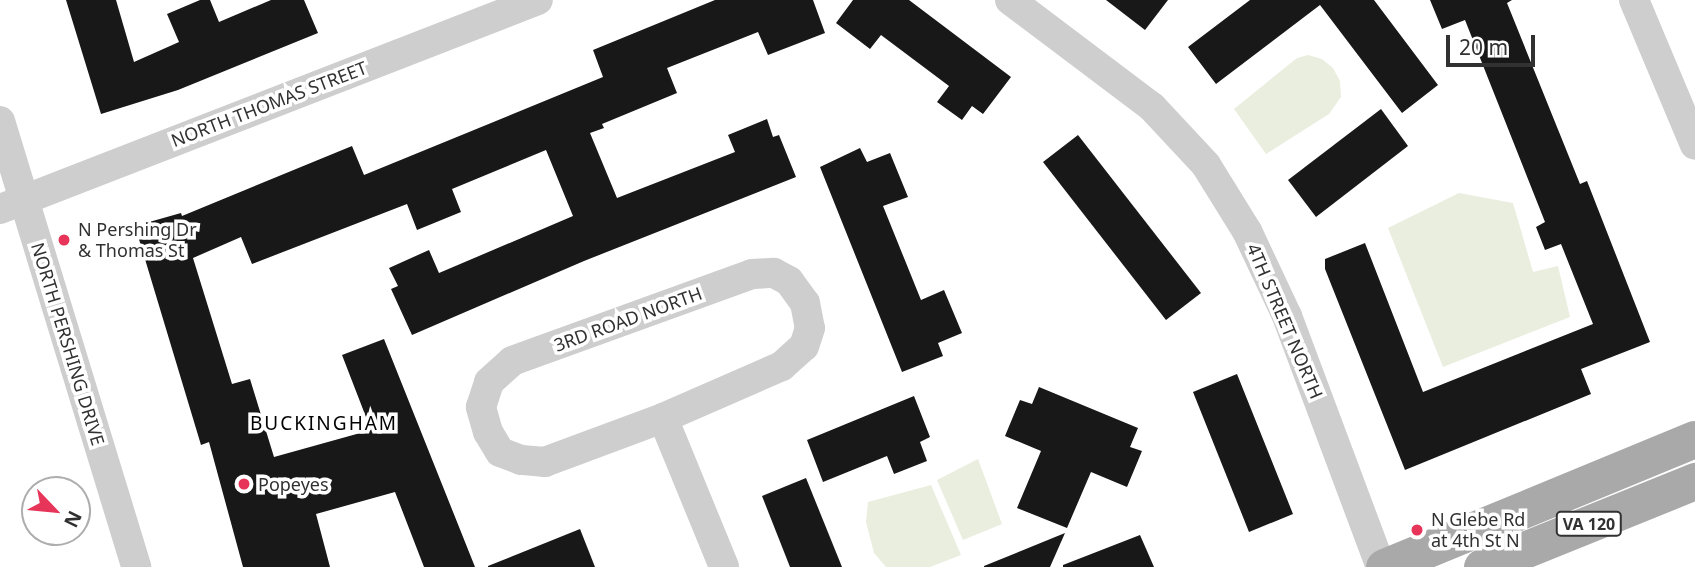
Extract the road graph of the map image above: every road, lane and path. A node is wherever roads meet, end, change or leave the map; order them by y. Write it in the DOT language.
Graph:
graph roads {
  1 [pos="538,0"];
  2 [pos="1010,0"];
  3 [pos="1634,0"];
  4 [pos="0,121"];
  5 [pos="1695,145"];
  6 [pos="12,205"];
  7 [pos="663,418"];
  8 [pos="1695,439"];
  9 [pos="1695,481"];
  10 [pos="136,567"];
  11 [pos="724,567"];
  12 [pos="1382,567"];
  13 [pos="1482,567"];
  1 -- 6 [label="street, NORTH THOMAS STREET"];
  2 -- 12 [label="street, 4TH STREET NORTH"];
  3 -- 5 [label="street"];
  4 -- 6 [label="street, NORTH PERSHING DRIVE"];
  6 -- 10 [label="street, NORTH PERSHING DRIVE"];
  7 -- 7 [label="street, 3RD ROAD NORTH"];
  7 -- 11 [label="street"];
  8 -- 12 [label="main road, VA 120"];
  9 -- 13 [label="main road, VA 120"];
}
